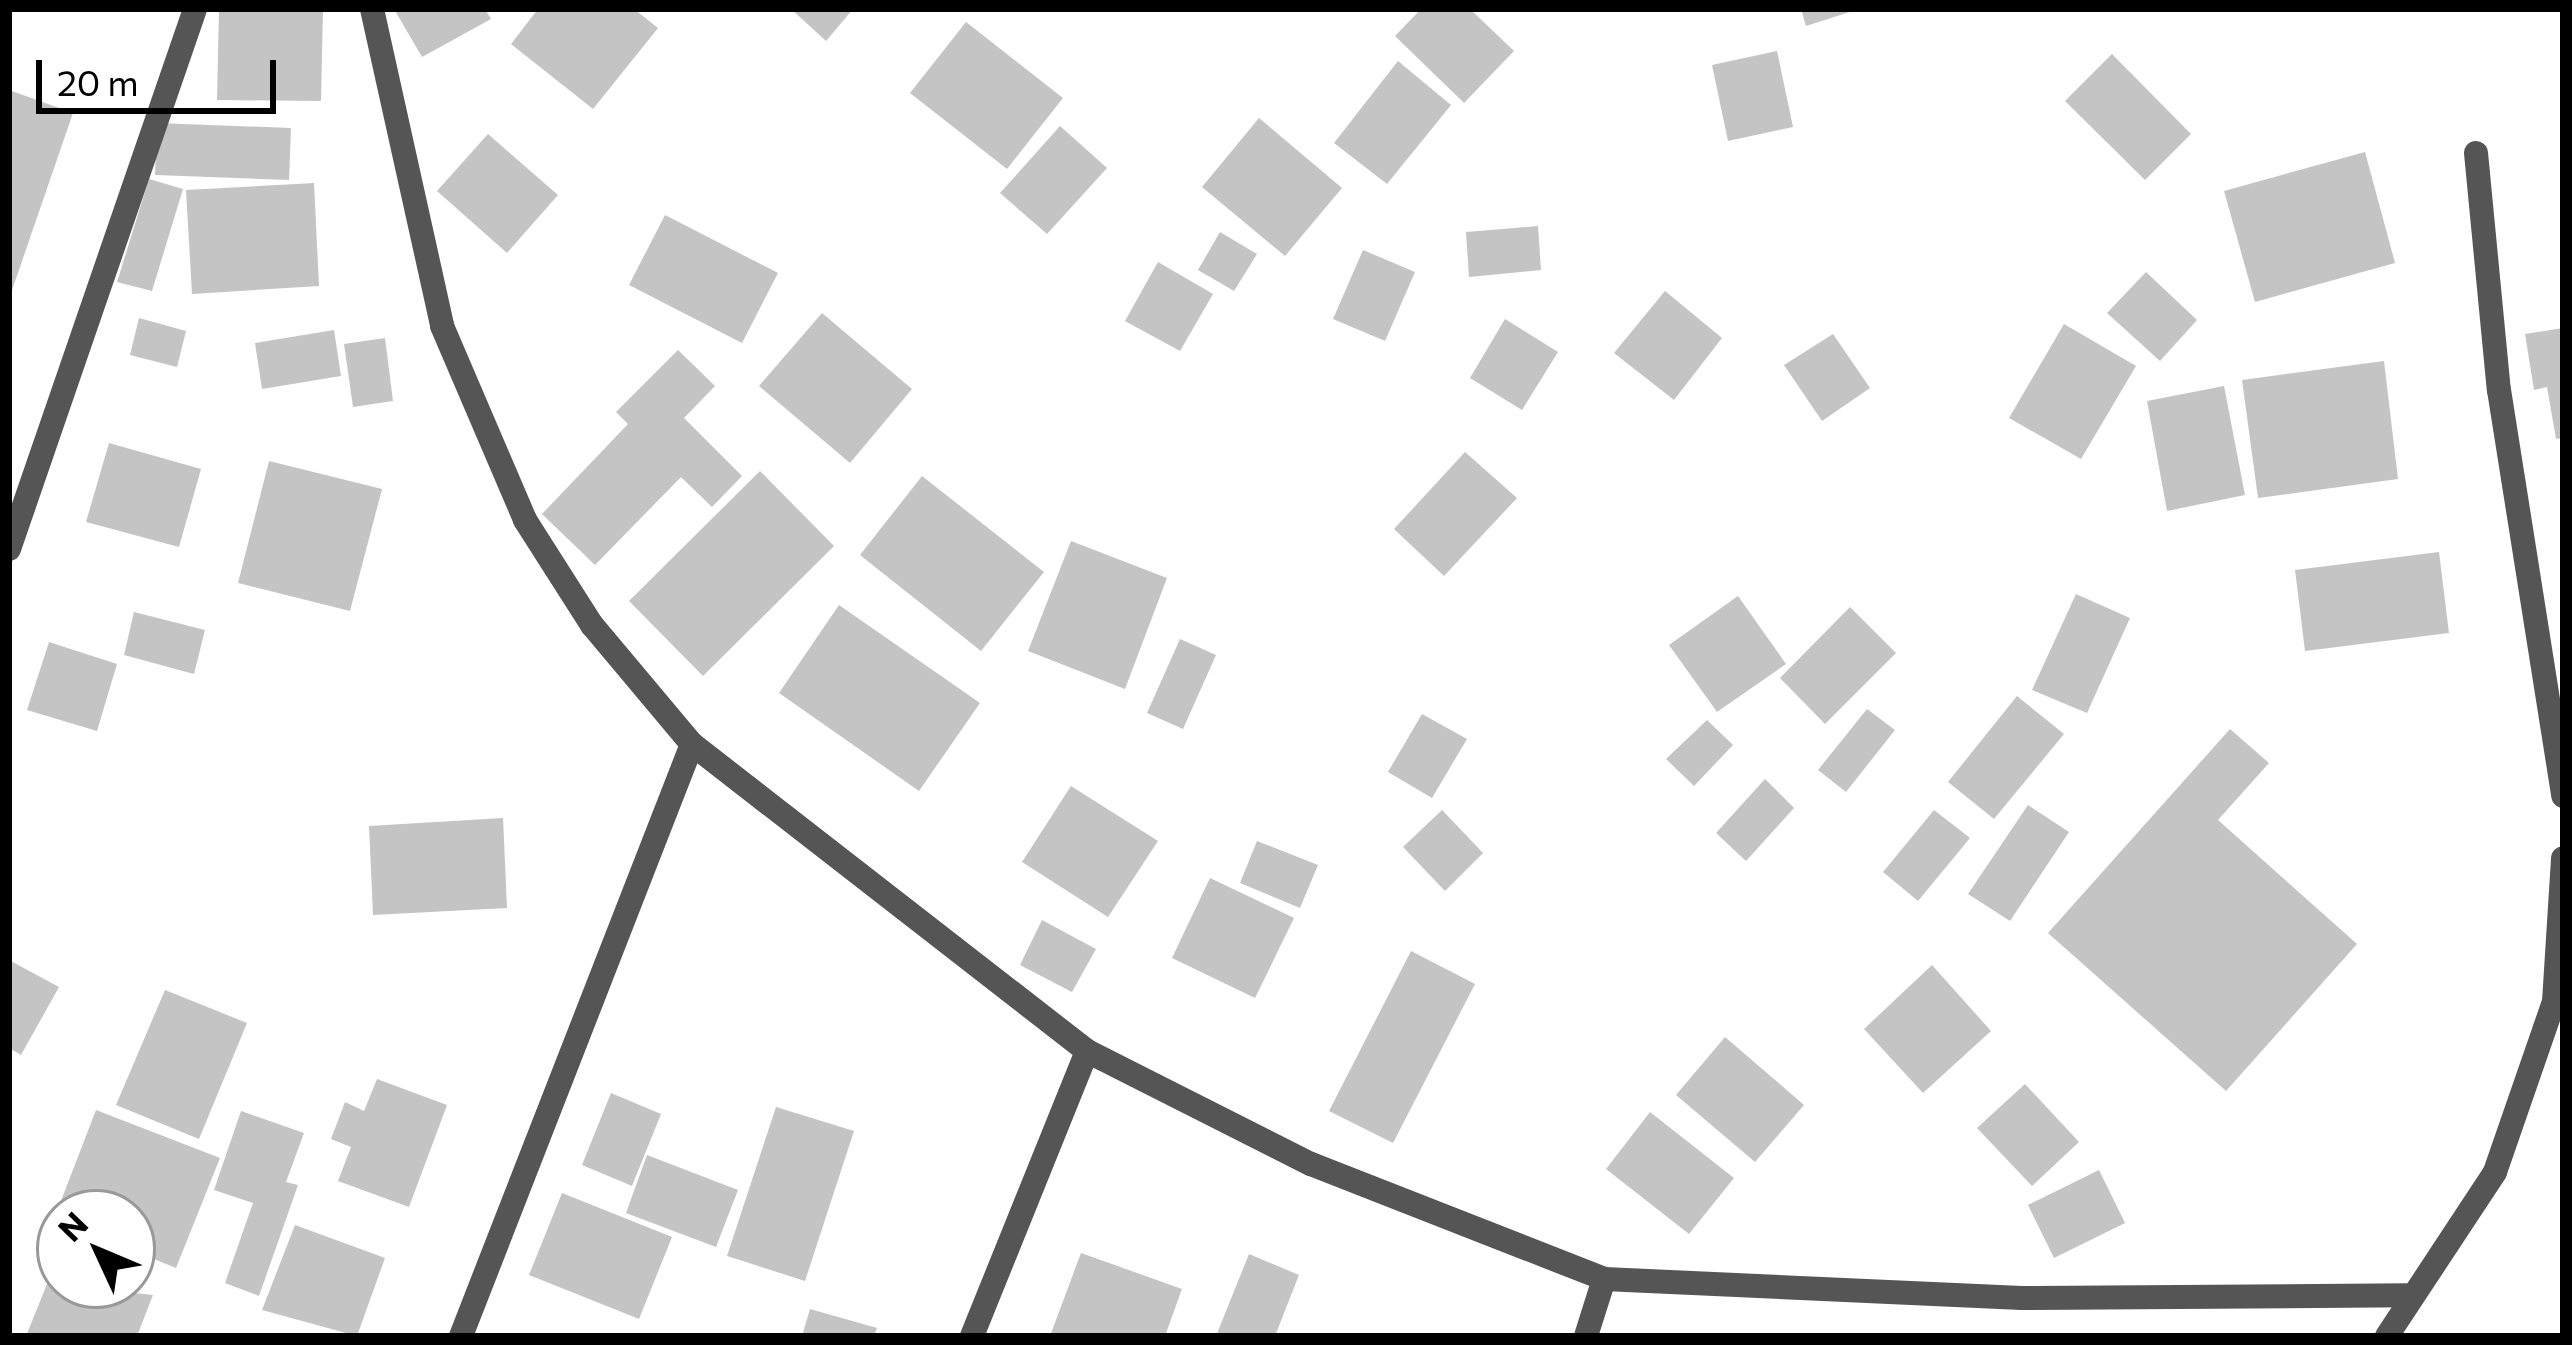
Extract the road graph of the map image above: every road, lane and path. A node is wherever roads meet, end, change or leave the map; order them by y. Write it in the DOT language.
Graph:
graph roads {
  1 [pos="194,9"];
  2 [pos="372,9"];
  3 [pos="2476,153"];
  4 [pos="9,549"];
  5 [pos="692,744"];
  6 [pos="2563,796"];
  7 [pos="2563,858"];
  8 [pos="1087,1051"];
  9 [pos="1604,1279"];
  10 [pos="2409,1295"];
  11 [pos="461,1336"];
  12 [pos="972,1336"];
  13 [pos="1586,1336"];
  14 [pos="2387,1336"];
  1 -- 4 [label="street"];
  2 -- 5 [label="street"];
  3 -- 6 [label="street"];
  5 -- 8 [label="street"];
  5 -- 11 [label="street"];
  7 -- 10 [label="street"];
  8 -- 9 [label="street"];
  8 -- 12 [label="street"];
  9 -- 10 [label="street"];
  9 -- 13 [label="street"];
  10 -- 14 [label="street"];
}
